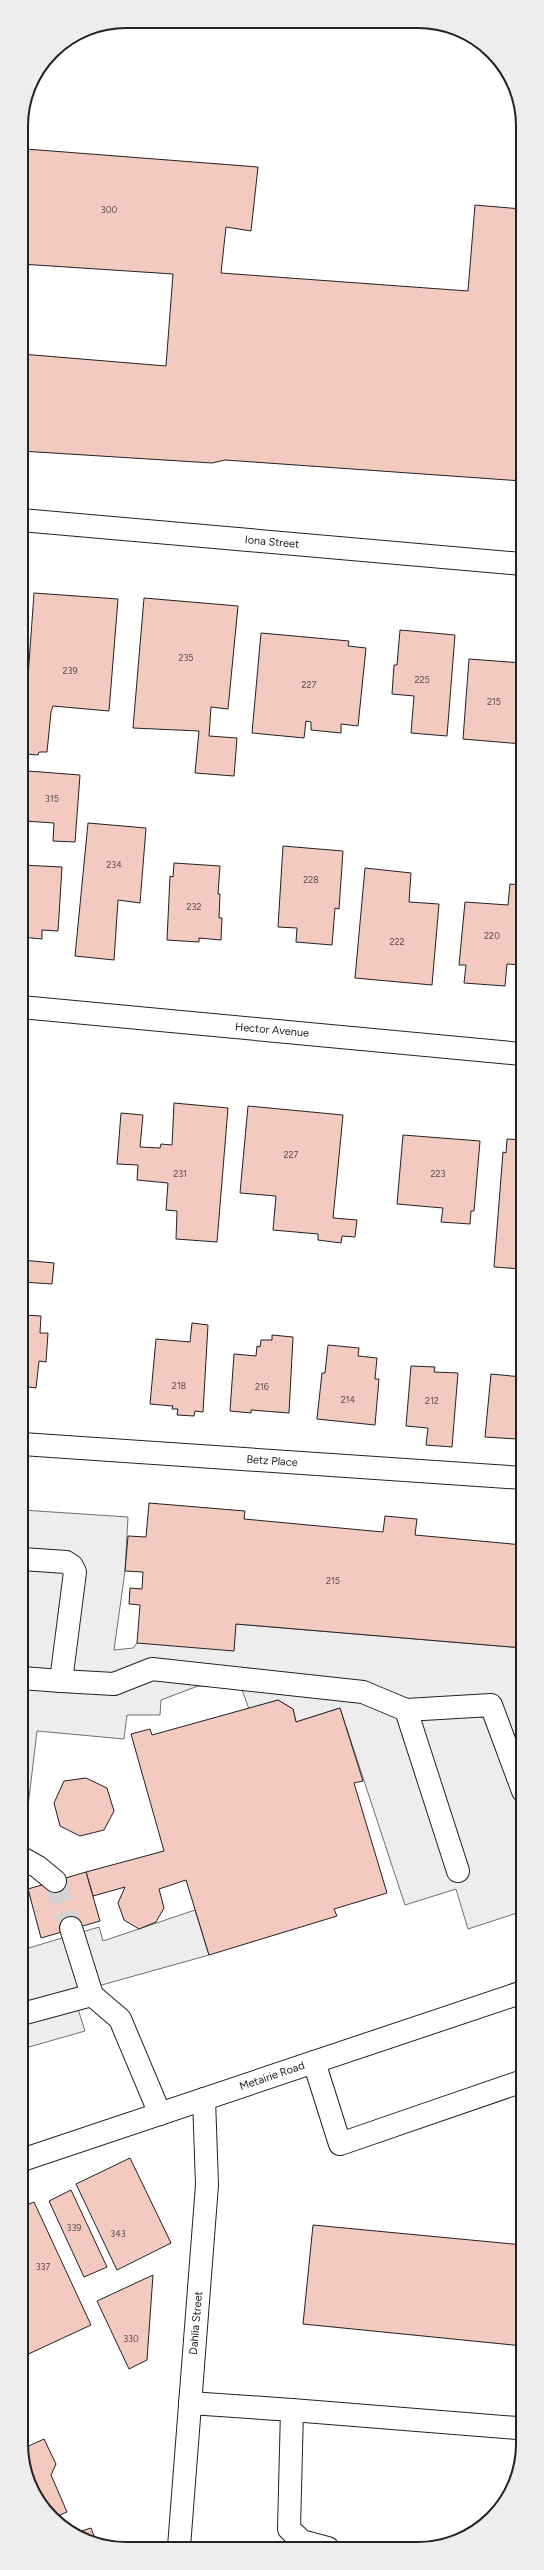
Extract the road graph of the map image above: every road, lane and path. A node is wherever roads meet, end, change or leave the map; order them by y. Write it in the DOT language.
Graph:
graph roads {
  1 [pos="28,521"];
  2 [pos="516,563"];
  3 [pos="28,1008"];
  4 [pos="516,1053"];
  5 [pos="28,1444"];
  6 [pos="516,1478"];
  7 [pos="28,1559"];
  8 [pos="28,1678"];
  9 [pos="61,1681"];
  10 [pos="406,1710"];
  11 [pos="514,1747"];
  12 [pos="28,1861"];
  13 [pos="458,1871"];
  14 [pos="55,1881"];
  15 [pos="70,1928"];
  16 [pos="516,1994"];
  17 [pos="92,1995"];
  18 [pos="28,2012"];
  19 [pos="314,2062"];
  20 [pos="516,2083"];
  21 [pos="204,2100"];
  22 [pos="160,2114"];
  23 [pos="28,2158"];
  24 [pos="190,2402"];
  25 [pos="292,2410"];
  26 [pos="516,2428"];
  27 [pos="179,2542"];
  28 [pos="306,2542"];
  1 -- 2 [label="street, Iona Street"];
  3 -- 4 [label="street, Hector Avenue"];
  5 -- 6 [label="street, Betz Place"];
  7 -- 9 [label="street"];
  8 -- 9 [label="street"];
  9 -- 10 [label="street"];
  10 -- 11 [label="street"];
  10 -- 13 [label="street"];
  12 -- 14 [label="street"];
  15 -- 17 [label="street"];
  16 -- 19 [label="street, Metairie Road"];
  17 -- 18 [label="street"];
  17 -- 22 [label="street"];
  19 -- 20 [label="street"];
  19 -- 21 [label="street, Metairie Road"];
  21 -- 22 [label="street, Metairie Road"];
  21 -- 24 [label="street, Dahlia Street"];
  22 -- 23 [label="street, Metairie Road"];
  24 -- 25 [label="street"];
  24 -- 27 [label="street, Dahlia Street"];
  25 -- 26 [label="street"];
  25 -- 28 [label="street"];
}
